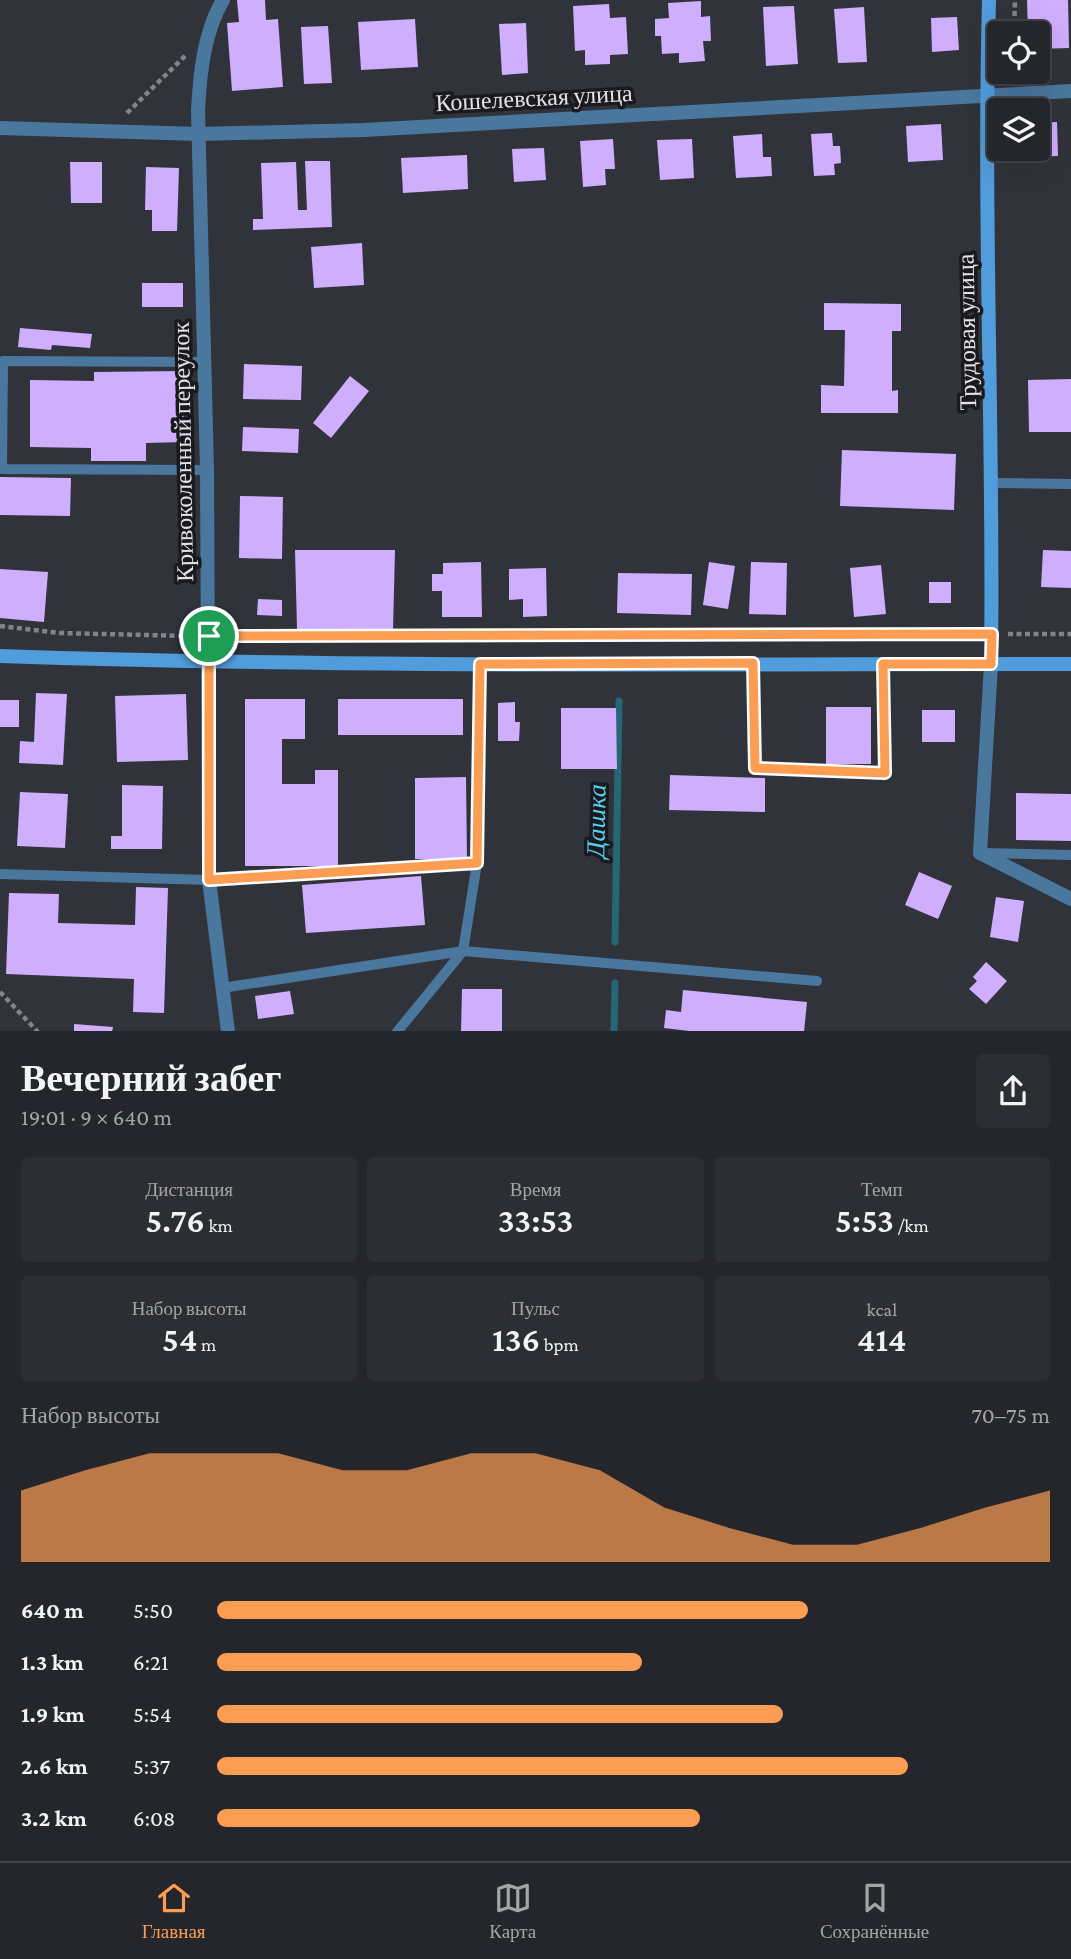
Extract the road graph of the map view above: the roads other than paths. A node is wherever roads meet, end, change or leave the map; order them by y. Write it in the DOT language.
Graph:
graph roads {
  1 [pos="223,0"];
  2 [pos="989,0"];
  3 [pos="1071,91"];
  4 [pos="986,96"];
  5 [pos="0,128"];
  6 [pos="199,134"];
  7 [pos="204,362"];
  8 [pos="207,470"];
  9 [pos="992,483"];
  10 [pos="1071,484"];
  11 [pos="0,656"];
  12 [pos="208,661"];
  13 [pos="480,664"];
  14 [pos="883,664"];
  15 [pos="991,664"];
  16 [pos="1071,664"];
  17 [pos="755,768"];
  18 [pos="980,853"];
  19 [pos="1071,855"];
  20 [pos="477,863"];
  21 [pos="346,872"];
  22 [pos="0,874"];
  23 [pos="209,880"];
  24 [pos="1071,899"];
  25 [pos="463,951"];
  26 [pos="817,981"];
  27 [pos="222,988"];
  28 [pos="228,1031"];
  29 [pos="397,1031"];
  1 -- 6 [label="street, Кривоколенный переулок"];
  2 -- 4 [label="main road, Трудовая улица"];
  3 -- 4 [label="street, Кошелевская улица"];
  4 -- 6 [label="street, Кошелевская улица"];
  4 -- 9 [label="main road, Трудовая улица"];
  5 -- 6 [label="street, Кошелевская улица"];
  6 -- 7 [label="street, Кривоколенный переулок"];
  7 -- 8 [label="street, Кривоколенный переулок"];
  7 -- 8 [label="lane"];
  8 -- 12 [label="street, Кривоколенный переулок"];
  9 -- 10 [label="lane"];
  9 -- 15 [label="main road, Трудовая улица"];
  11 -- 12 [label="main road"];
  12 -- 13 [label="main road"];
  12 -- 23 [label="street, Кривоколенный переулок"];
  13 -- 14 [label="main road"];
  13 -- 20 [label="lane"];
  14 -- 15 [label="main road"];
  14 -- 17 [label="lane"];
  15 -- 16 [label="main road"];
  15 -- 18 [label="street"];
  18 -- 19 [label="lane"];
  18 -- 24 [label="street"];
  20 -- 21 [label="lane"];
  20 -- 25 [label="lane"];
  22 -- 23 [label="lane"];
  23 -- 27 [label="street, Кривоколенный переулок"];
  25 -- 26 [label="lane"];
  25 -- 27 [label="lane"];
  25 -- 29 [label="lane"];
  27 -- 28 [label="street, Кривоколенный переулок"];
}
